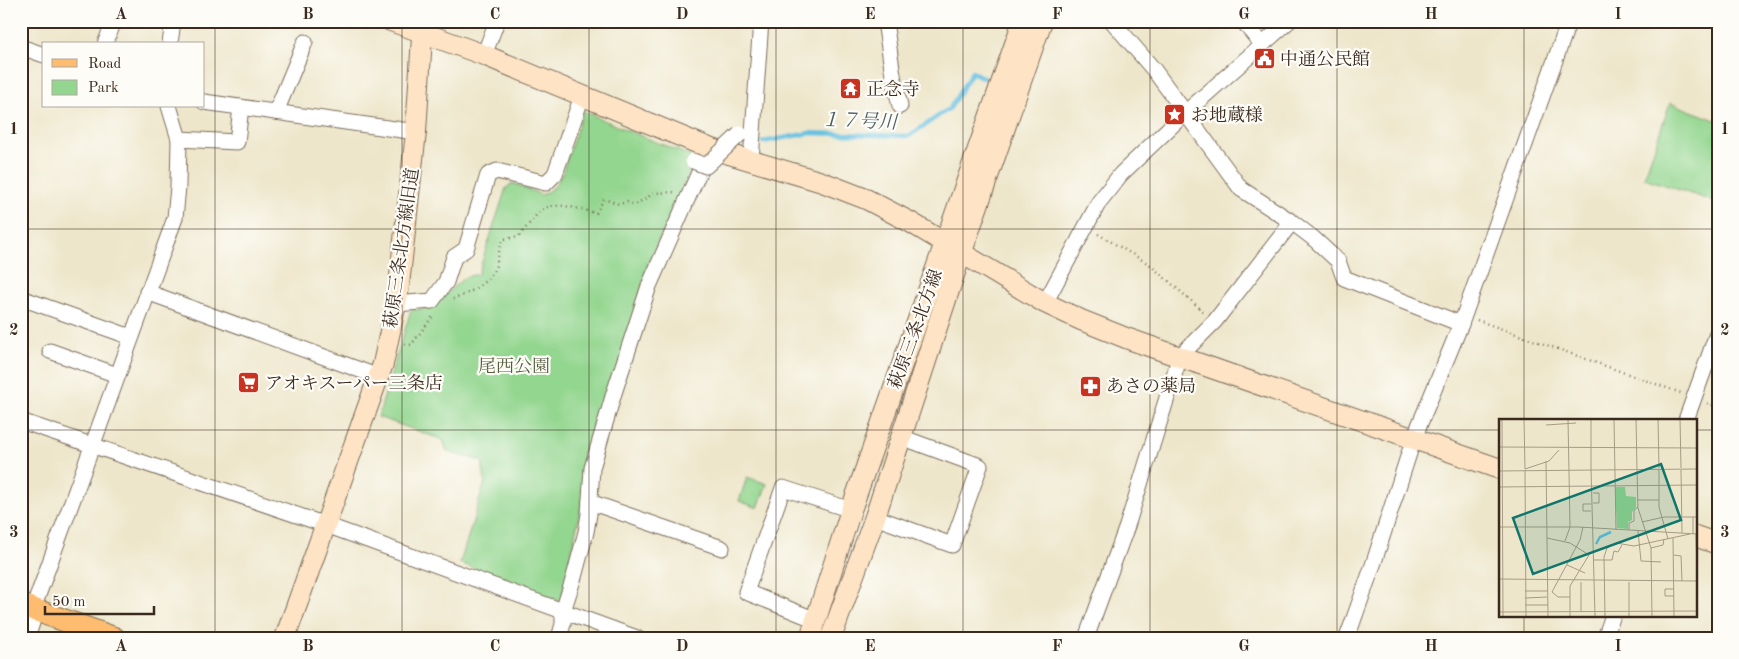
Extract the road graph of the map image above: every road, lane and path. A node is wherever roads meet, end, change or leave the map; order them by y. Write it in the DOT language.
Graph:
graph roads {
  1 [pos="114,21"];
  2 [pos="173,21"];
  3 [pos="391,21"];
  4 [pos="497,21"];
  5 [pos="761,21"];
  6 [pos="885,21"];
  7 [pos="1023,21"];
  8 [pos="1042,21"];
  9 [pos="1112,21"];
  10 [pos="1243,21"];
  11 [pos="1289,21"];
  12 [pos="1569,21"];
  13 [pos="423,27"];
  14 [pos="106,42"];
  15 [pos="170,42"];
  16 [pos="305,42"];
  17 [pos="1262,45"];
  18 [pos="21,47"];
  19 [pos="42,53"];
  20 [pos="484,55"];
  21 [pos="582,96"];
  22 [pos="205,102"];
  23 [pos="900,106"];
  24 [pos="170,108"];
  25 [pos="241,108"];
  26 [pos="276,112"];
  27 [pos="1185,113"];
  28 [pos="416,132"];
  29 [pos="740,134"];
  30 [pos="180,139"];
  31 [pos="709,148"];
  32 [pos="751,160"];
  33 [pos="693,161"];
  34 [pos="682,191"];
  35 [pos="1292,222"];
  36 [pos="1086,226"];
  37 [pos="953,249"];
  38 [pos="147,292"];
  39 [pos="24,299"];
  40 [pos="451,300"];
  41 [pos="1045,303"];
  42 [pos="396,304"];
  43 [pos="437,310"];
  44 [pos="1462,319"];
  45 [pos="1215,321"];
  46 [pos="1718,331"];
  47 [pos="131,337"];
  48 [pos="388,342"];
  49 [pos="50,351"];
  50 [pos="1180,356"];
  51 [pos="117,375"];
  52 [pos="378,377"];
  53 [pos="1694,398"];
  54 [pos="1686,419"];
  55 [pos="21,420"];
  56 [pos="902,437"];
  57 [pos="1414,438"];
  58 [pos="93,446"];
  59 [pos="1499,468"];
  60 [pos="590,502"];
  61 [pos="852,510"];
  62 [pos="875,517"];
  63 [pos="326,525"];
  64 [pos="1696,536"];
  65 [pos="1718,544"];
  66 [pos="722,548"];
  67 [pos="563,611"];
  68 [pos="1613,616"];
  69 [pos="27,619"];
  70 [pos="813,629"];
  71 [pos="73,638"];
  72 [pos="114,638"];
  73 [pos="285,638"];
  74 [pos="559,638"];
  75 [pos="637,638"];
  76 [pos="831,638"];
  77 [pos="1086,638"];
  78 [pos="1347,638"];
  79 [pos="1605,638"];
  1 -- 14 [label="street"];
  2 -- 15 [label="street"];
  3 -- 13 [label="street"];
  4 -- 20 [label="street"];
  5 -- 32 [label="street"];
  6 -- 23 [label="street"];
  7 -- 37 [label="street, 萩原三条北方線"];
  8 -- 37 [label="street, 萩原三条北方線"];
  9 -- 27 [label="street"];
  10 -- 17 [label="street"];
  11 -- 17 [label="street"];
  12 -- 44 [label="street"];
  13 -- 20 [label="street"];
  13 -- 28 [label="street, 萩原三条北方線旧道"];
  16 -- 26 [label="street"];
  17 -- 27 [label="street"];
  18 -- 19 [label="street"];
  20 -- 21 [label="street"];
  21 -- 31 [label="street"];
  21 -- 42 [label="street"];
  22 -- 25 [label="street"];
  24 -- 30 [label="street"];
  25 -- 26 [label="street"];
  25 -- 30 [label="street"];
  26 -- 28 [label="street"];
  27 -- 35 [label="street"];
  27 -- 36 [label="street"];
  28 -- 42 [label="street, 萩原三条北方線旧道"];
  29 -- 33 [label="street, bridge"];
  30 -- 38 [label="street"];
  31 -- 32 [label="street"];
  31 -- 60 [label="street"];
  32 -- 37 [label="street"];
  34 -- 40 [label="path"];
  35 -- 44 [label="street"];
  35 -- 45 [label="street"];
  36 -- 41 [label="street"];
  36 -- 45 [label="path"];
  37 -- 41 [label="street"];
  37 -- 56 [label="street, 萩原三条北方線"];
  37 -- 61 [label="street, 萩原三条北方線"];
  38 -- 47 [label="street"];
  38 -- 52 [label="street"];
  39 -- 47 [label="street"];
  41 -- 50 [label="street"];
  42 -- 48 [label="street, 萩原三条北方線旧道"];
  43 -- 48 [label="path"];
  44 -- 53 [label="path"];
  44 -- 57 [label="street"];
  45 -- 50 [label="street"];
  46 -- 53 [label="street"];
  47 -- 51 [label="street"];
  48 -- 52 [label="street, 萩原三条北方線旧道"];
  49 -- 51 [label="street"];
  50 -- 57 [label="street"];
  50 -- 77 [label="street"];
  51 -- 58 [label="street"];
  52 -- 63 [label="street, 萩原三条北方線旧道"];
  53 -- 54 [label="street"];
  55 -- 58 [label="street"];
  56 -- 62 [label="street, 萩原三条北方線"];
  56 -- 62 [label="street"];
  57 -- 59 [label="street"];
  57 -- 78 [label="street"];
  58 -- 63 [label="street"];
  58 -- 69 [label="street"];
  60 -- 66 [label="street"];
  60 -- 67 [label="street"];
  61 -- 70 [label="street, 萩原三条北方線"];
  61 -- 70 [label="street"];
  62 -- 76 [label="street, 萩原三条北方線"];
  63 -- 67 [label="street"];
  63 -- 73 [label="street, 萩原三条北方線旧道"];
  64 -- 65 [label="street"];
  67 -- 74 [label="street"];
  67 -- 75 [label="street"];
  68 -- 79 [label="street"];
  69 -- 71 [label="main road"];
  69 -- 72 [label="main road"];
}
